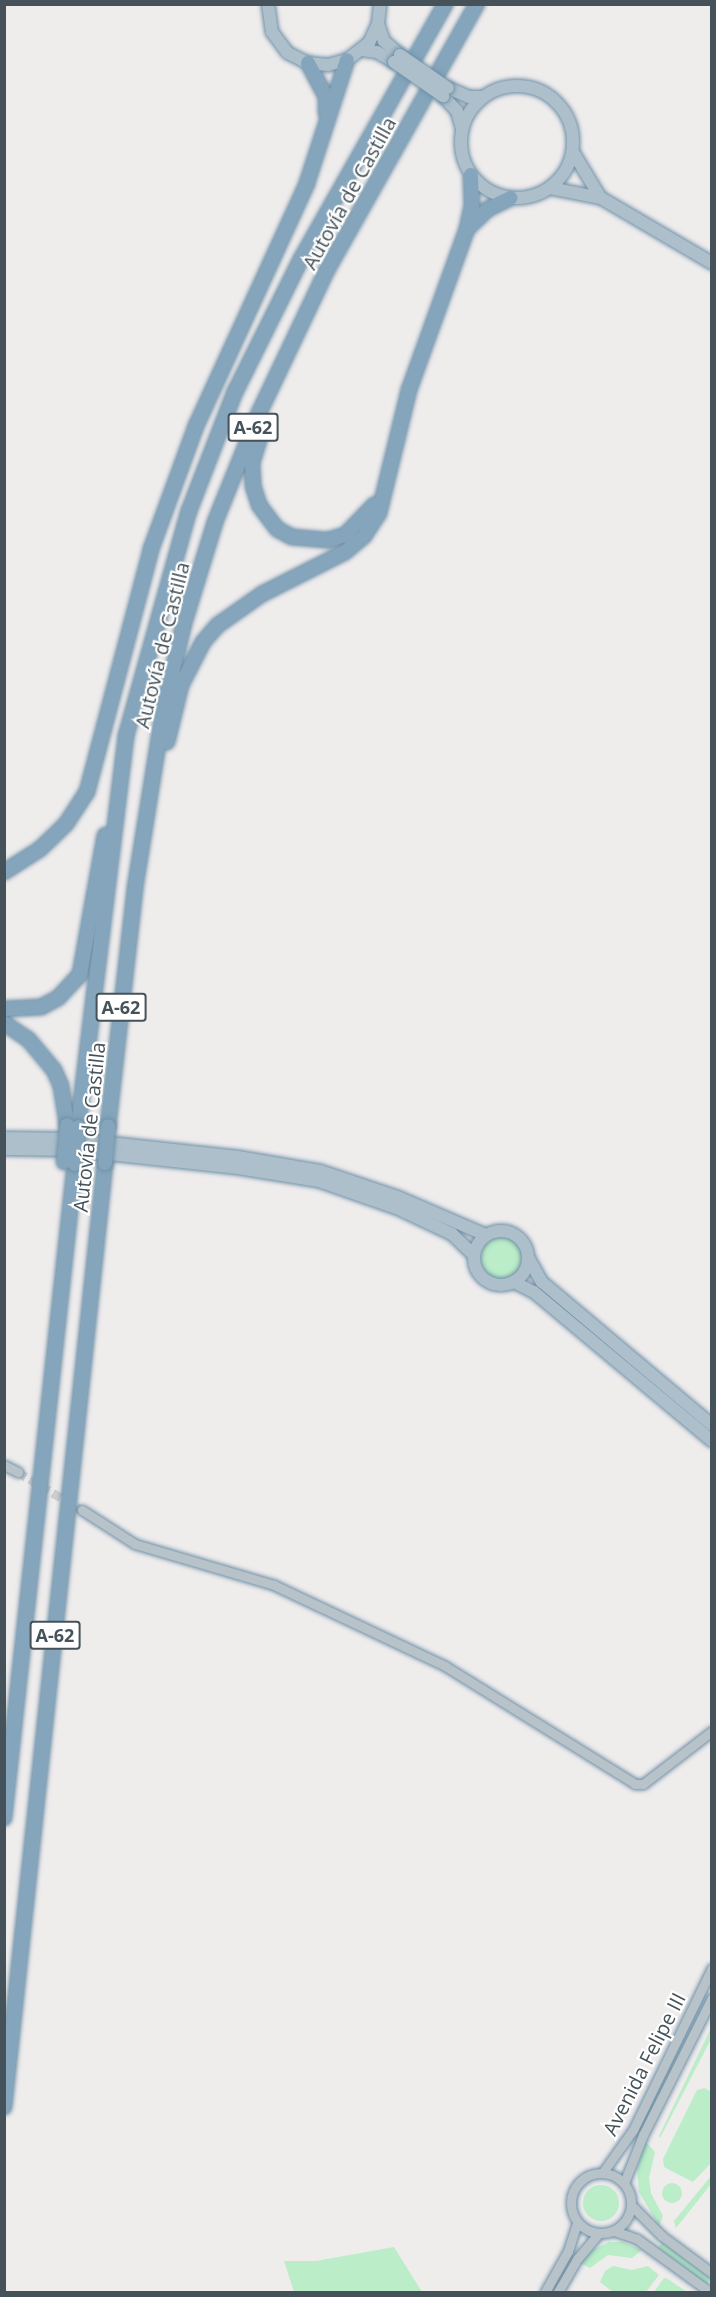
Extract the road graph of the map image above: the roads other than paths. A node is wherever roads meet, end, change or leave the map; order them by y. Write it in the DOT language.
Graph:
graph roads {
  1 [pos="268,4"];
  2 [pos="380,4"];
  3 [pos="445,4"];
  4 [pos="477,4"];
  5 [pos="378,24"];
  6 [pos="362,50"];
  7 [pos="397,59"];
  8 [pos="347,60"];
  9 [pos="308,63"];
  10 [pos="446,92"];
  11 [pos="483,97"];
  12 [pos="462,128"];
  13 [pos="325,130"];
  14 [pos="573,152"];
  15 [pos="471,175"];
  16 [pos="550,188"];
  17 [pos="511,198"];
  18 [pos="601,198"];
  19 [pos="467,229"];
  20 [pos="711,263"];
  21 [pos="288,347"];
  22 [pos="395,450"];
  23 [pos="189,511"];
  24 [pos="4,872"];
  25 [pos="135,888"];
  26 [pos="4,1009"];
  27 [pos="4,1023"];
  28 [pos="73,1126"];
  29 [pos="4,1138"];
  30 [pos="4,1149"];
  31 [pos="486,1235"];
  32 [pos="474,1255"];
  33 [pos="529,1259"];
  34 [pos="514,1282"];
  35 [pos="711,1425"];
  36 [pos="711,1441"];
  37 [pos="4,1466"];
  38 [pos="18,1472"];
  39 [pos="82,1510"];
  40 [pos="711,1731"];
  41 [pos="4,1818"];
  42 [pos="711,1968"];
  43 [pos="711,1998"];
  44 [pos="4,2106"];
  45 [pos="603,2172"];
  46 [pos="624,2183"];
  47 [pos="632,2206"];
  48 [pos="578,2223"];
  49 [pos="614,2231"];
  50 [pos="598,2234"];
  51 [pos="711,2273"];
  52 [pos="545,2292"];
  53 [pos="558,2292"];
  54 [pos="710,2292"];
  1 -- 9 [label="main road"];
  2 -- 5 [label="main road"];
  3 -- 23 [label="highway, Autovía de Castilla / A-62"];
  4 -- 21 [label="highway, Autovía de Castilla / A-62"];
  5 -- 6 [label="main road"];
  5 -- 7 [label="main road"];
  6 -- 7 [label="main road"];
  6 -- 8 [label="main road"];
  7 -- 10 [label="main road, bridge"];
  8 -- 9 [label="main road"];
  8 -- 13 [label="highway"];
  9 -- 13 [label="highway"];
  10 -- 11 [label="main road"];
  10 -- 12 [label="main road"];
  11 -- 12 [label="main road"];
  11 -- 14 [label="main road"];
  12 -- 15 [label="main road"];
  13 -- 24 [label="highway"];
  14 -- 16 [label="main road"];
  14 -- 18 [label="main road"];
  15 -- 17 [label="main road"];
  15 -- 19 [label="highway"];
  16 -- 17 [label="main road"];
  16 -- 18 [label="main road"];
  17 -- 19 [label="highway"];
  18 -- 20 [label="main road"];
  19 -- 22 [label="highway"];
  21 -- 22 [label="highway"];
  21 -- 25 [label="highway, Autovía de Castilla / A-62"];
  22 -- 25 [label="highway"];
  23 -- 26 [label="highway"];
  23 -- 28 [label="highway, Autovía de Castilla / A-62"];
  25 -- 44 [label="highway, Autovía de Castilla / A-62, bridge"];
  27 -- 28 [label="highway"];
  28 -- 41 [label="highway, Autovía de Castilla / A-62, bridge"];
  29 -- 31 [label="main road"];
  30 -- 32 [label="main road"];
  31 -- 32 [label="main road"];
  31 -- 33 [label="main road"];
  32 -- 34 [label="main road"];
  33 -- 34 [label="main road"];
  33 -- 35 [label="main road"];
  34 -- 36 [label="main road"];
  37 -- 38 [label="street"];
  39 -- 40 [label="street"];
  42 -- 45 [label="street, Avenida Felipe III"];
  43 -- 46 [label="street, Avenida Felipe III"];
  45 -- 46 [label="street"];
  45 -- 48 [label="street"];
  46 -- 47 [label="street"];
  47 -- 49 [label="street"];
  47 -- 51 [label="street"];
  48 -- 50 [label="street"];
  48 -- 52 [label="street"];
  49 -- 50 [label="street"];
  49 -- 54 [label="street"];
  50 -- 53 [label="street"];
}
